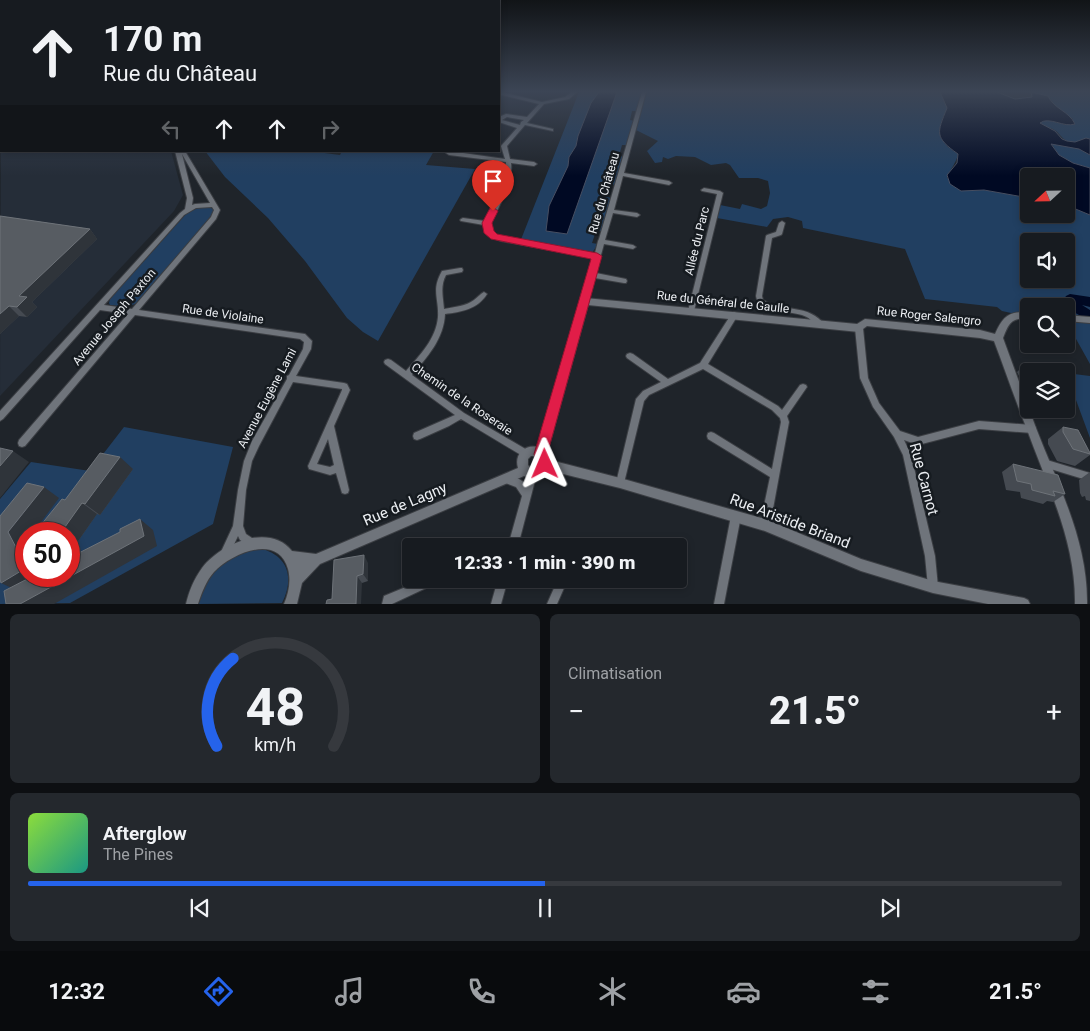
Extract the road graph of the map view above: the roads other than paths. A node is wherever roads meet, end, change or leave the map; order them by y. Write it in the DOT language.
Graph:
graph roads {
  1 [pos="518,120"];
  2 [pos="526,120"];
  3 [pos="636,120"];
  4 [pos="500,121"];
  5 [pos="523,123"];
  6 [pos="551,130"];
  7 [pos="501,145"];
  8 [pos="178,152"];
  9 [pos="183,152"];
  10 [pos="449,153"];
  11 [pos="509,162"];
  12 [pos="534,164"];
  13 [pos="621,174"];
  14 [pos="669,183"];
  15 [pos="480,188"];
  16 [pos="704,190"];
  17 [pos="503,191"];
  18 [pos="212,205"];
  19 [pos="188,209"];
  20 [pos="611,211"];
  21 [pos="637,215"];
  22 [pos="464,220"];
  23 [pos="782,222"];
  24 [pos="487,223"];
  25 [pos="601,241"];
  26 [pos="633,247"];
  27 [pos="597,256"];
  28 [pos="460,270"];
  29 [pos="592,275"];
  30 [pos="624,281"];
  31 [pos="484,294"];
  32 [pos="585,301"];
  33 [pos="99,307"];
  34 [pos="691,311"];
  35 [pos="134,312"];
  36 [pos="441,312"];
  37 [pos="734,315"];
  38 [pos="1020,315"];
  39 [pos="1075,319"];
  40 [pos="1090,320"];
  41 [pos="821,325"];
  42 [pos="858,328"];
  43 [pos="998,338"];
  44 [pos="308,341"];
  45 [pos="630,356"];
  46 [pos="388,362"];
  47 [pos="703,365"];
  48 [pos="407,375"];
  49 [pos="290,378"];
  50 [pos="668,383"];
  51 [pos="803,387"];
  52 [pos="461,415"];
  53 [pos="782,416"];
  54 [pos="0,417"];
  55 [pos="330,427"];
  56 [pos="1032,428"];
  57 [pos="896,434"];
  58 [pos="417,436"];
  59 [pos="711,436"];
  60 [pos="22,443"];
  61 [pos="526,454"];
  62 [pos="543,459"];
  63 [pos="1047,464"];
  64 [pos="337,468"];
  65 [pos="529,472"];
  66 [pos="774,475"];
  67 [pos="1090,477"];
  68 [pos="506,479"];
  69 [pos="620,483"];
  70 [pos="345,490"];
  71 [pos="527,496"];
  72 [pos="736,516"];
  73 [pos="765,525"];
  74 [pos="238,526"];
  75 [pos="515,538"];
  76 [pos="252,543"];
  77 [pos="225,554"];
  78 [pos="290,557"];
  79 [pos="316,560"];
  80 [pos="296,580"];
  81 [pos="415,588"];
  82 [pos="500,588"];
  83 [pos="558,588"];
  84 [pos="934,588"];
  85 [pos="196,590"];
  86 [pos="989,600"];
  87 [pos="184,604"];
  88 [pos="192,604"];
  89 [pos="290,604"];
  90 [pos="387,604"];
  91 [pos="496,604"];
  92 [pos="552,604"];
  93 [pos="719,604"];
  94 [pos="1024,604"];
  95 [pos="1082,604"];
  1 -- 5 [label="street"];
  2 -- 5 [label="street"];
  3 -- 13 [label="street, Rue du Château"];
  4 -- 5 [label="street"];
  5 -- 6 [label="street"];
  5 -- 7 [label="street"];
  7 -- 11 [label="street"];
  8 -- 19 [label="street"];
  9 -- 18 [label="street"];
  10 -- 11 [label="street"];
  11 -- 12 [label="street"];
  11 -- 17 [label="street"];
  13 -- 14 [label="street"];
  13 -- 20 [label="street, Rue du Château"];
  15 -- 17 [label="street"];
  16 -- 34 [label="street, Allée du Parc"];
  17 -- 24 [label="street"];
  18 -- 19 [label="street"];
  18 -- 35 [label="street, Avenue Joseph Paxton"];
  19 -- 33 [label="street, Avenue Joseph Paxton"];
  20 -- 21 [label="street"];
  20 -- 25 [label="street, Rue du Château"];
  22 -- 24 [label="street"];
  23 -- 41 [label="street"];
  24 -- 27 [label="street"];
  25 -- 26 [label="street"];
  25 -- 27 [label="street, Rue du Château"];
  27 -- 29 [label="street, Rue du Château"];
  28 -- 36 [label="street"];
  29 -- 30 [label="street"];
  29 -- 32 [label="street, Rue du Château"];
  31 -- 36 [label="street"];
  32 -- 34 [label="main road, Rue du Général de Gaulle"];
  32 -- 62 [label="main road"];
  33 -- 35 [label="street, Rue de Violaine"];
  33 -- 54 [label="street, Avenue Joseph Paxton"];
  34 -- 37 [label="main road, Rue du Général de Gaulle"];
  35 -- 44 [label="street, Rue de Violaine"];
  35 -- 60 [label="street, Avenue Joseph Paxton"];
  36 -- 48 [label="street"];
  37 -- 41 [label="main road, Rue du Général de Gaulle"];
  37 -- 47 [label="street"];
  38 -- 43 [label="main road"];
  39 -- 40 [label="main road"];
  41 -- 42 [label="main road, Rue du Général de Gaulle"];
  42 -- 43 [label="main road, Rue Roger Salengro"];
  42 -- 57 [label="street, Rue Carnot"];
  43 -- 56 [label="main road"];
  44 -- 49 [label="street, Avenue Eugène Lami"];
  45 -- 50 [label="street"];
  46 -- 48 [label="street, Chemin de la Roseraie"];
  47 -- 50 [label="street"];
  47 -- 53 [label="street"];
  48 -- 52 [label="street, Chemin de la Roseraie"];
  49 -- 55 [label="street"];
  49 -- 74 [label="street, Avenue Eugène Lami"];
  50 -- 69 [label="street"];
  51 -- 53 [label="street"];
  52 -- 58 [label="street"];
  52 -- 61 [label="street, Chemin de la Roseraie"];
  53 -- 66 [label="street"];
  55 -- 64 [label="street"];
  55 -- 64 [label="street"];
  56 -- 57 [label="street"];
  56 -- 63 [label="main road"];
  57 -- 84 [label="street, Rue Carnot"];
  59 -- 66 [label="street"];
  61 -- 62 [label="main road"];
  61 -- 65 [label="main road"];
  62 -- 65 [label="main road"];
  62 -- 69 [label="main road, Rue Aristide Briand"];
  63 -- 67 [label="street"];
  63 -- 95 [label="main road"];
  64 -- 70 [label="street"];
  65 -- 68 [label="main road, Rue de Lagny"];
  65 -- 71 [label="street"];
  66 -- 73 [label="street"];
  68 -- 71 [label="street"];
  68 -- 79 [label="main road, Rue de Lagny"];
  69 -- 72 [label="main road, Rue Aristide Briand"];
  71 -- 75 [label="street"];
  72 -- 73 [label="main road, Rue Aristide Briand"];
  72 -- 93 [label="street"];
  73 -- 84 [label="main road, Rue Aristide Briand"];
  74 -- 76 [label="street"];
  74 -- 77 [label="street, Avenue Eugène Lami"];
  76 -- 77 [label="main road"];
  76 -- 78 [label="main road"];
  77 -- 85 [label="main road"];
  78 -- 79 [label="main road, Rue de Lagny"];
  78 -- 80 [label="main road"];
  79 -- 80 [label="main road, Rue de Lagny"];
  80 -- 89 [label="main road"];
  81 -- 90 [label="street"];
  82 -- 91 [label="street"];
  83 -- 92 [label="street"];
  84 -- 86 [label="main road, Rue Aristide Briand"];
  85 -- 87 [label="main road"];
  85 -- 88 [label="main road"];
  86 -- 94 [label="main road, Rue Aristide Briand"];
}
